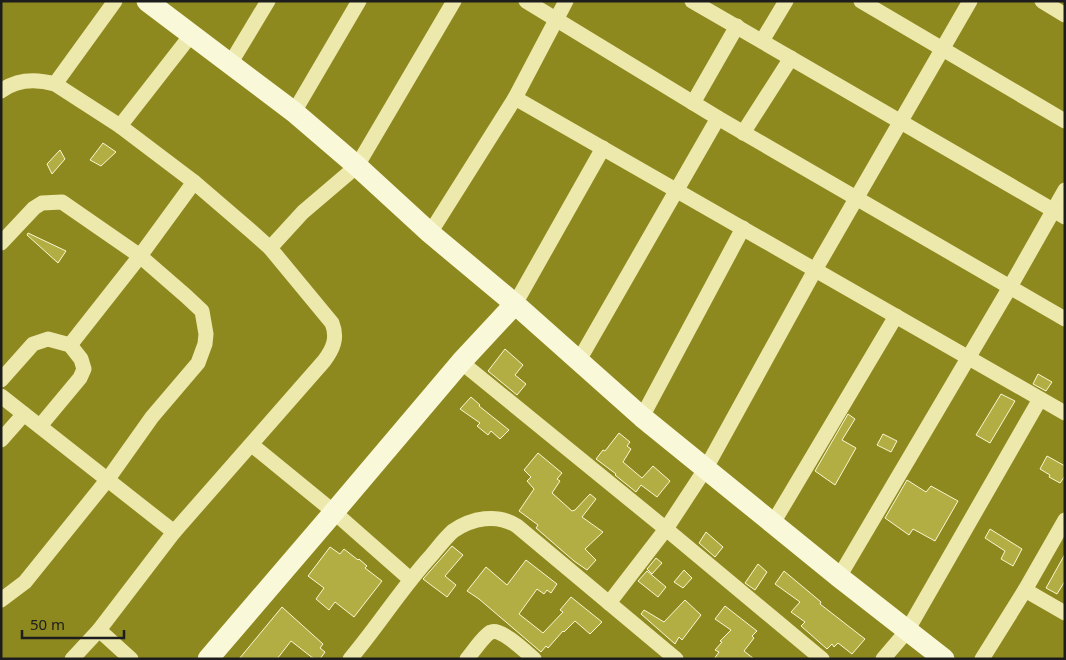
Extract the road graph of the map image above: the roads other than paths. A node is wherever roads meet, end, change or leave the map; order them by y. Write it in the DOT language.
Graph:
graph roads {
  1 [pos="115,1"];
  2 [pos="268,1"];
  3 [pos="359,1"];
  4 [pos="454,1"];
  5 [pos="526,1"];
  6 [pos="566,1"];
  7 [pos="692,1"];
  8 [pos="786,1"];
  9 [pos="861,1"];
  10 [pos="970,1"];
  11 [pos="1042,1"];
  12 [pos="156,4"];
  13 [pos="1065,14"];
  14 [pos="555,19"];
  15 [pos="737,26"];
  16 [pos="191,35"];
  17 [pos="762,41"];
  18 [pos="942,50"];
  19 [pos="791,58"];
  20 [pos="230,64"];
  21 [pos="56,84"];
  22 [pos="1,92"];
  23 [pos="515,98"];
  24 [pos="693,103"];
  25 [pos="294,112"];
  26 [pos="718,118"];
  27 [pos="1065,121"];
  28 [pos="900,122"];
  29 [pos="120,126"];
  30 [pos="743,133"];
  31 [pos="603,148"];
  32 [pos="357,166"];
  33 [pos="194,182"];
  34 [pos="676,190"];
  35 [pos="1065,190"];
  36 [pos="856,198"];
  37 [pos="1059,213"];
  38 [pos="743,228"];
  39 [pos="430,233"];
  40 [pos="1,244"];
  41 [pos="270,248"];
  42 [pos="140,256"];
  43 [pos="815,270"];
  44 [pos="1010,287"];
  45 [pos="516,304"];
  46 [pos="896,316"];
  47 [pos="1065,319"];
  48 [pos="70,345"];
  49 [pos="968,358"];
  50 [pos="461,362"];
  51 [pos="578,362"];
  52 [pos="1,380"];
  53 [pos="1,396"];
  54 [pos="1040,399"];
  55 [pos="1065,413"];
  56 [pos="24,414"];
  57 [pos="642,418"];
  58 [pos="40,426"];
  59 [pos="1,440"];
  60 [pos="252,445"];
  61 [pos="706,468"];
  62 [pos="108,480"];
  63 [pos="334,512"];
  64 [pos="1065,520"];
  65 [pos="773,523"];
  66 [pos="666,529"];
  67 [pos="174,532"];
  68 [pos="839,577"];
  69 [pos="410,579"];
  70 [pos="1025,590"];
  71 [pos="1,600"];
  72 [pos="609,603"];
  73 [pos="1065,613"];
  74 [pos="99,630"];
  75 [pos="907,631"];
  76 [pos="355,657"];
  77 [pos="72,659"];
  78 [pos="132,659"];
  79 [pos="208,659"];
  80 [pos="467,659"];
  81 [pos="534,659"];
  82 [pos="676,659"];
  83 [pos="822,659"];
  84 [pos="883,659"];
  85 [pos="944,659"];
  86 [pos="982,659"];
  1 -- 21 [label="street"];
  2 -- 20 [label="street"];
  3 -- 25 [label="street"];
  4 -- 32 [label="street"];
  5 -- 14 [label="street"];
  6 -- 14 [label="street"];
  7 -- 15 [label="street"];
  8 -- 17 [label="street"];
  9 -- 18 [label="street"];
  10 -- 18 [label="street"];
  11 -- 13 [label="street"];
  12 -- 16 [label="street"];
  14 -- 23 [label="street"];
  14 -- 24 [label="street"];
  15 -- 17 [label="street"];
  15 -- 24 [label="street"];
  16 -- 20 [label="street"];
  16 -- 29 [label="street"];
  17 -- 19 [label="street"];
  18 -- 27 [label="street"];
  18 -- 28 [label="street"];
  19 -- 28 [label="street"];
  19 -- 30 [label="street"];
  20 -- 25 [label="street"];
  21 -- 22 [label="street"];
  21 -- 29 [label="street"];
  23 -- 31 [label="street"];
  23 -- 39 [label="street"];
  24 -- 26 [label="street"];
  25 -- 32 [label="street"];
  26 -- 30 [label="street"];
  26 -- 34 [label="street"];
  28 -- 36 [label="street"];
  28 -- 37 [label="street"];
  29 -- 33 [label="street"];
  30 -- 36 [label="street"];
  31 -- 34 [label="street"];
  31 -- 45 [label="street"];
  32 -- 39 [label="street"];
  32 -- 41 [label="street"];
  33 -- 41 [label="street"];
  33 -- 42 [label="street"];
  34 -- 38 [label="street"];
  34 -- 51 [label="street"];
  35 -- 37 [label="street"];
  36 -- 43 [label="street"];
  36 -- 44 [label="street"];
  37 -- 44 [label="street"];
  38 -- 43 [label="street"];
  38 -- 57 [label="street"];
  39 -- 45 [label="street"];
  40 -- 42 [label="street"];
  41 -- 60 [label="street"];
  42 -- 48 [label="street"];
  42 -- 62 [label="street"];
  43 -- 46 [label="street"];
  43 -- 61 [label="street"];
  44 -- 47 [label="street"];
  44 -- 49 [label="street"];
  45 -- 50 [label="street"];
  45 -- 51 [label="street"];
  46 -- 49 [label="street"];
  46 -- 65 [label="street"];
  48 -- 52 [label="street"];
  48 -- 58 [label="street"];
  49 -- 54 [label="street"];
  49 -- 68 [label="street"];
  50 -- 63 [label="street"];
  50 -- 66 [label="street"];
  51 -- 57 [label="street"];
  53 -- 56 [label="street"];
  54 -- 55 [label="street"];
  54 -- 75 [label="street"];
  56 -- 58 [label="street"];
  56 -- 59 [label="street"];
  57 -- 61 [label="street"];
  58 -- 62 [label="street"];
  60 -- 63 [label="street"];
  60 -- 67 [label="street"];
  61 -- 65 [label="street"];
  61 -- 66 [label="street"];
  62 -- 67 [label="street"];
  62 -- 71 [label="street"];
  63 -- 69 [label="street"];
  63 -- 79 [label="street"];
  64 -- 70 [label="street"];
  65 -- 68 [label="street"];
  66 -- 72 [label="street"];
  66 -- 83 [label="street"];
  67 -- 74 [label="street"];
  68 -- 75 [label="street"];
  69 -- 72 [label="street"];
  69 -- 76 [label="street"];
  70 -- 73 [label="street"];
  70 -- 86 [label="street"];
  72 -- 82 [label="street"];
  74 -- 77 [label="street"];
  74 -- 78 [label="street"];
  75 -- 84 [label="street"];
  75 -- 85 [label="street"];
  80 -- 81 [label="street"];
}
